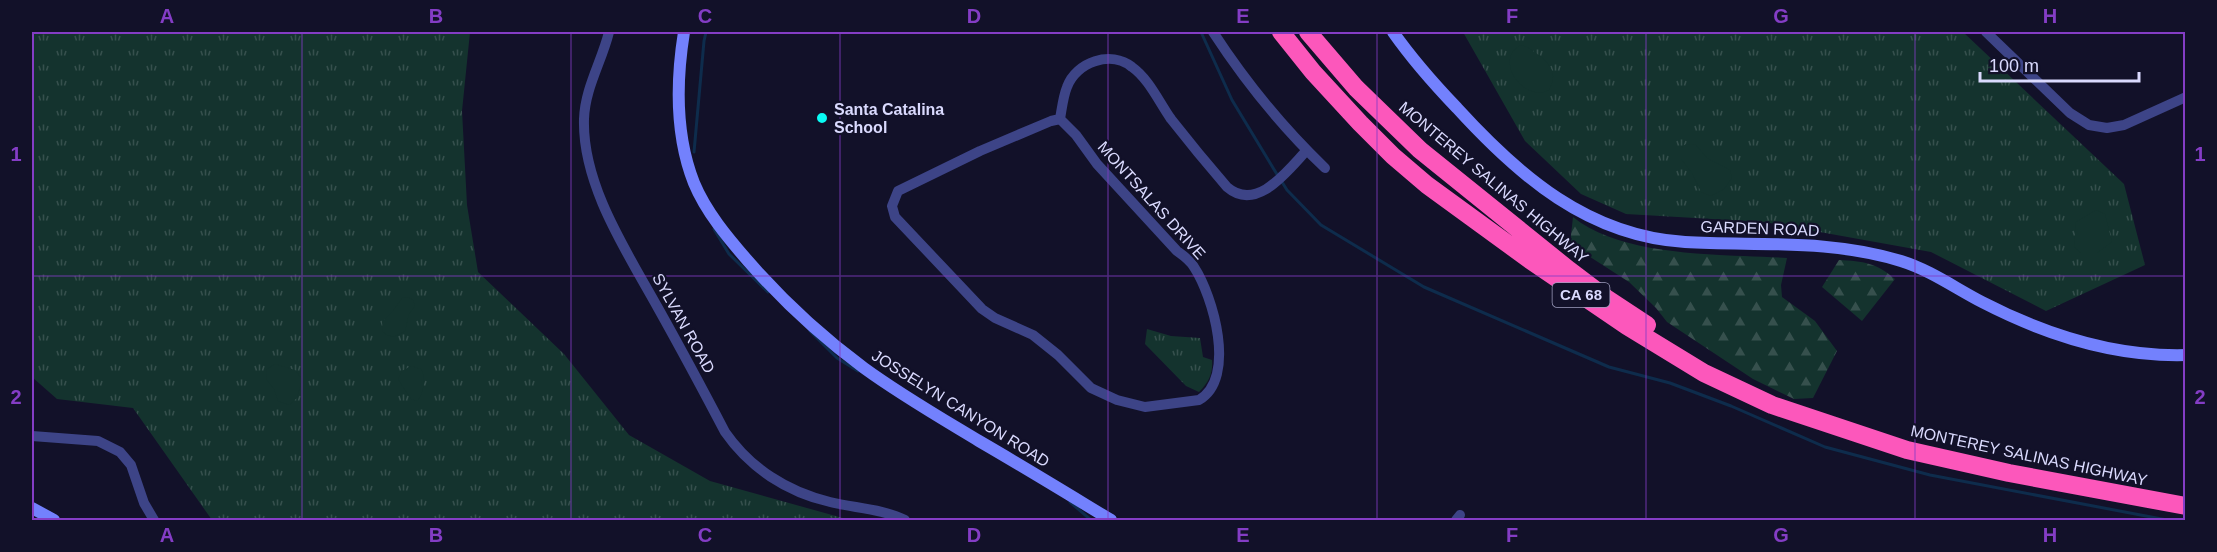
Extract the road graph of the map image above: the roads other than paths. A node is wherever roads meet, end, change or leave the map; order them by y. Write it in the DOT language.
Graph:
graph roads {
  1 [pos="609,32"];
  2 [pos="684,32"];
  3 [pos="1213,32"];
  4 [pos="1281,32"];
  5 [pos="1308,32"];
  6 [pos="1393,32"];
  7 [pos="1986,32"];
  8 [pos="2186,97"];
  9 [pos="1060,119"];
  10 [pos="1307,150"];
  11 [pos="1325,168"];
  12 [pos="2186,355"];
  13 [pos="1799,413"];
  14 [pos="32,436"];
  15 [pos="2186,506"];
  16 [pos="32,508"];
  17 [pos="54,520"];
  18 [pos="154,520"];
  19 [pos="906,520"];
  20 [pos="1111,520"];
  1 -- 19 [label="street, SYLVAN ROAD"];
  2 -- 20 [label="street, JOSSELYN CANYON ROAD"];
  3 -- 10 [label="street"];
  4 -- 13 [label="highway, MONTEREY SALINAS HIGHWAY / CA 68"];
  5 -- 13 [label="highway, MONTEREY SALINAS HIGHWAY / CA 68"];
  6 -- 12 [label="street, GARDEN ROAD"];
  7 -- 8 [label="street"];
  9 -- 9 [label="street, MONTSALAS DRIVE"];
  9 -- 10 [label="street"];
  10 -- 11 [label="street"];
  13 -- 15 [label="highway, MONTEREY SALINAS HIGHWAY / CA 68"];
  14 -- 18 [label="street"];
  16 -- 17 [label="street"];
}
